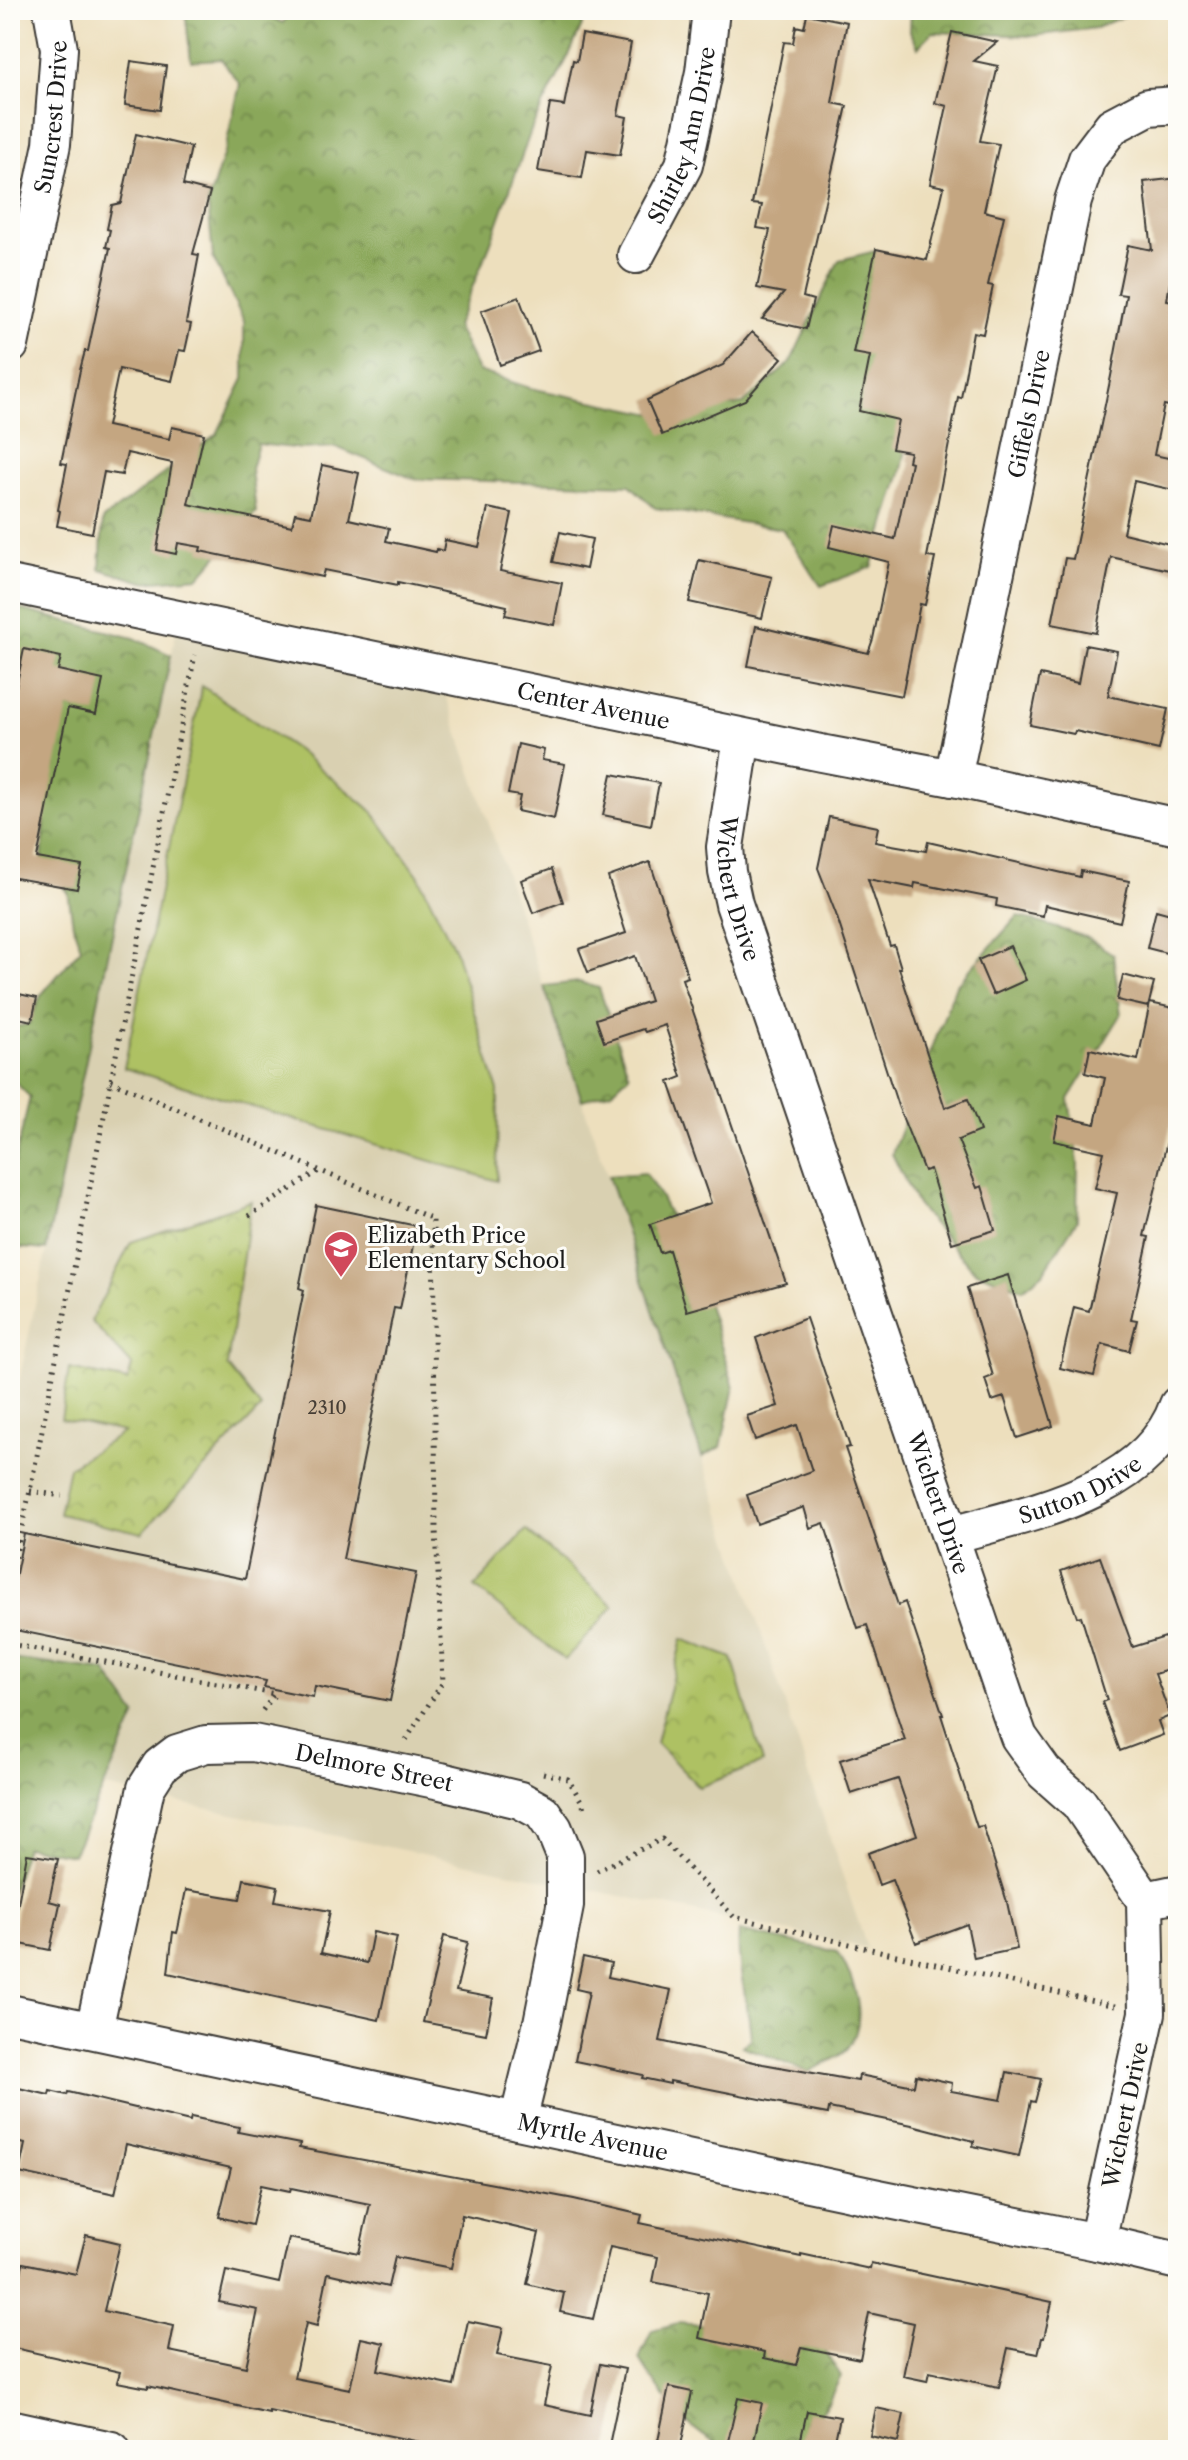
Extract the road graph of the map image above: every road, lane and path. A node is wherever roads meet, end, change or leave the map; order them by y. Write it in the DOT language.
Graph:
graph roads {
  1 [pos="711,10"];
  2 [pos="59,16"];
  3 [pos="1178,105"];
  4 [pos="636,255"];
  5 [pos="10,345"];
  6 [pos="10,584"];
  7 [pos="202,623"];
  8 [pos="742,737"];
  9 [pos="953,778"];
  10 [pos="1178,827"];
  11 [pos="111,1081"];
  12 [pos="320,1170"];
  13 [pos="249,1216"];
  14 [pos="1178,1405"];
  15 [pos="30,1491"];
  16 [pos="62,1496"];
  17 [pos="952,1535"];
  18 [pos="10,1581"];
  19 [pos="10,1644"];
  20 [pos="277,1712"];
  21 [pos="392,1737"];
  22 [pos="592,1873"];
  23 [pos="1162,1896"];
  24 [pos="10,2013"];
  25 [pos="1147,2013"];
  26 [pos="94,2030"];
  27 [pos="518,2121"];
  28 [pos="1097,2242"];
  29 [pos="1178,2261"];
  30 [pos="10,2428"];
  31 [pos="112,2450"];
  1 -- 4 [label="street, Shirley Ann Drive"];
  2 -- 5 [label="street, Suncrest Drive"];
  3 -- 9 [label="street, Giffels Drive"];
  6 -- 7 [label="street, Center Avenue"];
  7 -- 8 [label="street, Center Avenue"];
  7 -- 11 [label="path"];
  8 -- 9 [label="street, Center Avenue"];
  8 -- 17 [label="street, Wichert Drive"];
  9 -- 10 [label="street, Center Avenue"];
  11 -- 12 [label="path"];
  11 -- 15 [label="path"];
  12 -- 13 [label="path"];
  12 -- 21 [label="path"];
  14 -- 17 [label="street, Sutton Drive"];
  15 -- 16 [label="path"];
  15 -- 18 [label="path"];
  17 -- 23 [label="street, Wichert Drive"];
  19 -- 20 [label="path"];
  22 -- 25 [label="path"];
  23 -- 25 [label="street, Wichert Drive"];
  24 -- 26 [label="street, Myrtle Avenue"];
  25 -- 28 [label="street, Wichert Drive"];
  26 -- 27 [label="street, Myrtle Avenue"];
  26 -- 27 [label="street, Delmore Street"];
  27 -- 28 [label="street, Myrtle Avenue"];
  28 -- 29 [label="street, Myrtle Avenue"];
  30 -- 31 [label="street"];
}
